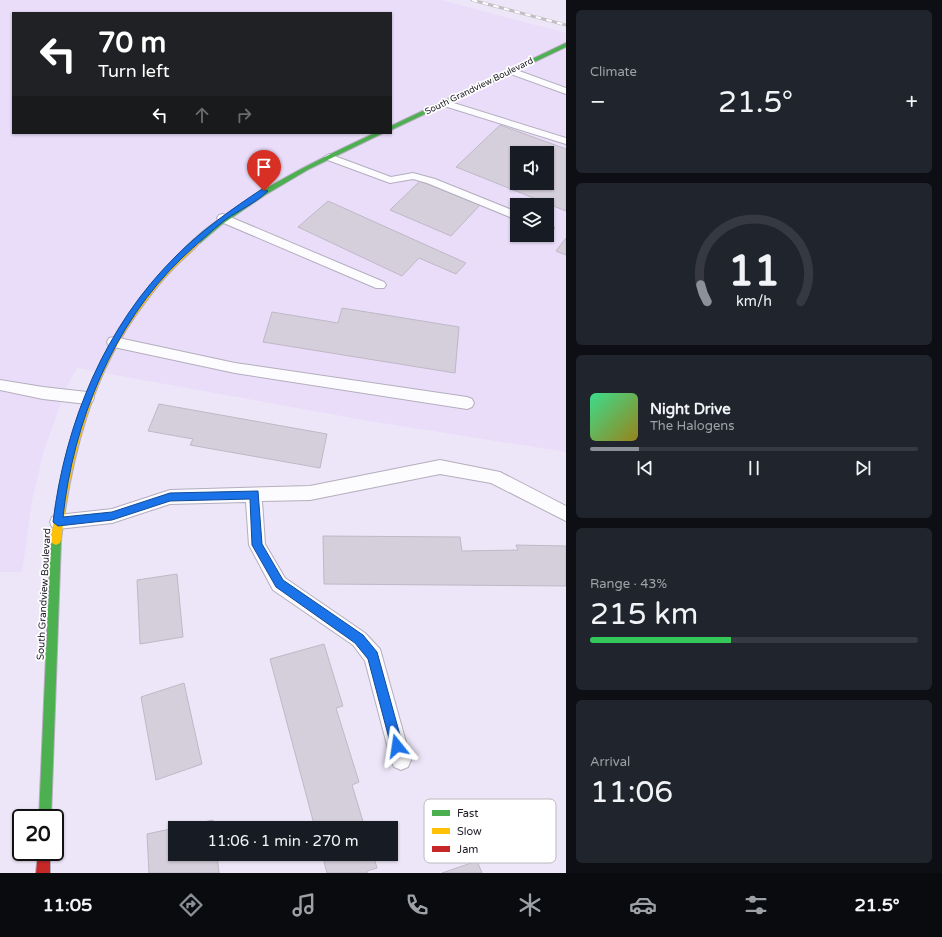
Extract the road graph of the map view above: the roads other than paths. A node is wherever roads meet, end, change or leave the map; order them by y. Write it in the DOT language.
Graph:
graph roads {
  1 [pos="566,44"];
  2 [pos="511,71"];
  3 [pos="566,91"];
  4 [pos="444,103"];
  5 [pos="392,128"];
  6 [pos="378,134"];
  7 [pos="566,141"];
  8 [pos="329,157"];
  9 [pos="510,213"];
  10 [pos="223,218"];
  11 [pos="380,285"];
  12 [pos="114,342"];
  13 [pos="0,385"];
  14 [pos="87,398"];
  15 [pos="467,403"];
  16 [pos="254,494"];
  17 [pos="566,514"];
  18 [pos="58,522"];
  19 [pos="401,760"];
  20 [pos="45,809"];
  21 [pos="44,861"];
  22 [pos="43,873"];
  1 -- 2 [label="street, South Grandview Boulevard"];
  2 -- 3 [label="lane"];
  2 -- 4 [label="street, South Grandview Boulevard"];
  4 -- 5 [label="street, South Grandview Boulevard"];
  4 -- 7 [label="lane"];
  6 -- 8 [label="street, South Grandview Boulevard"];
  8 -- 9 [label="lane"];
  8 -- 10 [label="street, South Grandview Boulevard"];
  10 -- 11 [label="lane"];
  10 -- 12 [label="street, South Grandview Boulevard"];
  12 -- 14 [label="street, South Grandview Boulevard"];
  12 -- 15 [label="lane"];
  13 -- 14 [label="lane"];
  14 -- 18 [label="street, South Grandview Boulevard"];
  16 -- 17 [label="lane"];
  16 -- 18 [label="lane"];
  16 -- 19 [label="lane"];
  18 -- 20 [label="street, South Grandview Boulevard"];
  21 -- 22 [label="street"];
}
